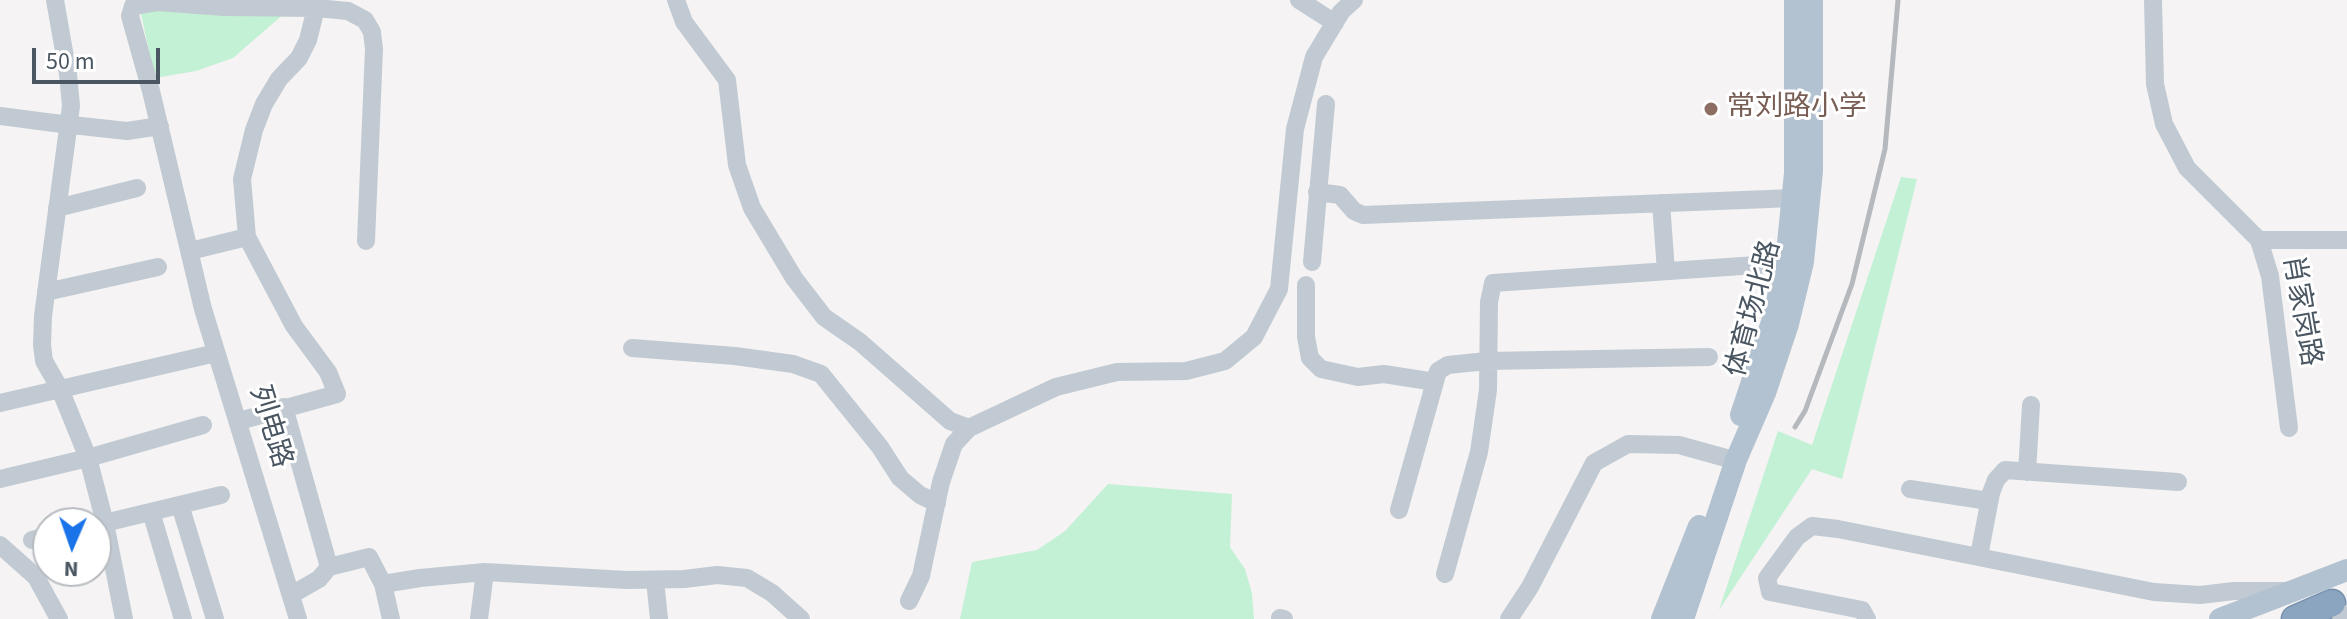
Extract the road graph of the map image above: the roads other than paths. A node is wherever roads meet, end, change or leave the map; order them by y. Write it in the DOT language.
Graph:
graph roads {
  1 [pos="55,0"];
  2 [pos="676,0"];
  3 [pos="1299,0"];
  4 [pos="1354,0"];
  5 [pos="1795,0"];
  6 [pos="1812,0"];
  7 [pos="2153,0"];
  8 [pos="316,8"];
  9 [pos="1335,23"];
  10 [pos="1326,104"];
  11 [pos="0,116"];
  12 [pos="160,126"];
  13 [pos="137,188"];
  14 [pos="1317,192"];
  15 [pos="1794,198"];
  16 [pos="1661,203"];
  17 [pos="57,208"];
  18 [pos="247,237"];
  19 [pos="2259,240"];
  20 [pos="2347,240"];
  21 [pos="366,241"];
  22 [pos="190,251"];
  23 [pos="1312,262"];
  24 [pos="1786,263"];
  25 [pos="158,267"];
  26 [pos="1666,271"];
  27 [pos="1306,285"];
  28 [pos="46,292"];
  29 [pos="632,348"];
  30 [pos="216,353"];
  31 [pos="1709,357"];
  32 [pos="1487,361"];
  33 [pos="1435,382"];
  34 [pos="60,389"];
  35 [pos="0,403"];
  36 [pos="2031,405"];
  37 [pos="284,407"];
  38 [pos="239,421"];
  39 [pos="203,425"];
  40 [pos="969,428"];
  41 [pos="2289,428"];
  42 [pos="88,458"];
  43 [pos="1731,459"];
  44 [pos="2027,472"];
  45 [pos="0,479"];
  46 [pos="2178,482"];
  47 [pos="1910,489"];
  48 [pos="221,495"];
  49 [pos="1989,501"];
  50 [pos="937,503"];
  51 [pos="180,505"];
  52 [pos="98,507"];
  53 [pos="1399,510"];
  54 [pos="151,512"];
  55 [pos="112,521"];
  56 [pos="0,545"];
  57 [pos="1979,556"];
  58 [pos="329,567"];
  59 [pos="112,569"];
  60 [pos="2347,570"];
  61 [pos="485,572"];
  62 [pos="1445,574"];
  63 [pos="655,580"];
  64 [pos="383,584"];
  65 [pos="2292,592"];
  66 [pos="291,595"];
  67 [pos="909,601"];
  68 [pos="2341,606"];
  69 [pos="59,619"];
  70 [pos="124,619"];
  71 [pos="183,619"];
  72 [pos="215,619"];
  73 [pos="298,619"];
  74 [pos="391,619"];
  75 [pos="479,619"];
  76 [pos="659,619"];
  77 [pos="801,619"];
  78 [pos="1509,619"];
  79 [pos="1662,619"];
  80 [pos="1674,619"];
  81 [pos="1684,619"];
  82 [pos="1867,619"];
  83 [pos="2220,619"];
  84 [pos="2295,619"];
  85 [pos="2301,619"];
  1 -- 17 [label="street"];
  2 -- 40 [label="street"];
  3 -- 9 [label="street"];
  4 -- 9 [label="street"];
  5 -- 15 [label="main road, 体育场北路"];
  6 -- 43 [label="main road, 体育场北路"];
  7 -- 19 [label="street, 肖家岗路"];
  8 -- 12 [label="street, 列电路"];
  8 -- 18 [label="street"];
  8 -- 21 [label="street"];
  9 -- 40 [label="street"];
  10 -- 14 [label="street"];
  11 -- 12 [label="street, bridge"];
  12 -- 22 [label="street, 列电路"];
  13 -- 17 [label="street"];
  14 -- 16 [label="street"];
  14 -- 23 [label="street"];
  15 -- 16 [label="street"];
  15 -- 24 [label="main road, 体育场北路"];
  16 -- 26 [label="street"];
  17 -- 28 [label="street"];
  18 -- 22 [label="street"];
  18 -- 37 [label="street"];
  19 -- 20 [label="street"];
  19 -- 41 [label="street, 肖家岗路"];
  22 -- 30 [label="street, 列电路"];
  24 -- 26 [label="street"];
  24 -- 43 [label="main road, 体育场北路"];
  25 -- 28 [label="street"];
  26 -- 32 [label="street"];
  27 -- 33 [label="street"];
  28 -- 34 [label="street"];
  29 -- 50 [label="street"];
  30 -- 34 [label="street"];
  30 -- 38 [label="street, 列电路"];
  31 -- 32 [label="street"];
  32 -- 33 [label="street"];
  32 -- 62 [label="street"];
  33 -- 53 [label="street"];
  34 -- 35 [label="street"];
  34 -- 42 [label="street"];
  36 -- 44 [label="street"];
  37 -- 38 [label="street"];
  37 -- 58 [label="street"];
  38 -- 66 [label="street, 列电路"];
  39 -- 42 [label="street"];
  40 -- 50 [label="street"];
  42 -- 45 [label="street"];
  42 -- 52 [label="street"];
  43 -- 78 [label="street"];
  43 -- 79 [label="main road"];
  43 -- 80 [label="main road, 体育场北路"];
  43 -- 81 [label="main road"];
  44 -- 46 [label="street"];
  44 -- 49 [label="street"];
  47 -- 49 [label="street"];
  48 -- 51 [label="street"];
  49 -- 57 [label="street"];
  50 -- 67 [label="street"];
  51 -- 54 [label="street"];
  51 -- 72 [label="street"];
  54 -- 55 [label="street"];
  54 -- 71 [label="street"];
  56 -- 69 [label="street"];
  57 -- 65 [label="street"];
  57 -- 82 [label="street"];
  58 -- 64 [label="street"];
  58 -- 66 [label="street"];
  59 -- 70 [label="street"];
  60 -- 65 [label="main road"];
  61 -- 63 [label="street"];
  61 -- 64 [label="street"];
  61 -- 75 [label="street"];
  63 -- 76 [label="street"];
  63 -- 77 [label="street"];
  64 -- 74 [label="street"];
  65 -- 83 [label="main road"];
  66 -- 73 [label="street, 列电路"];
  68 -- 84 [label="highway"];
  68 -- 85 [label="main road"];
}
